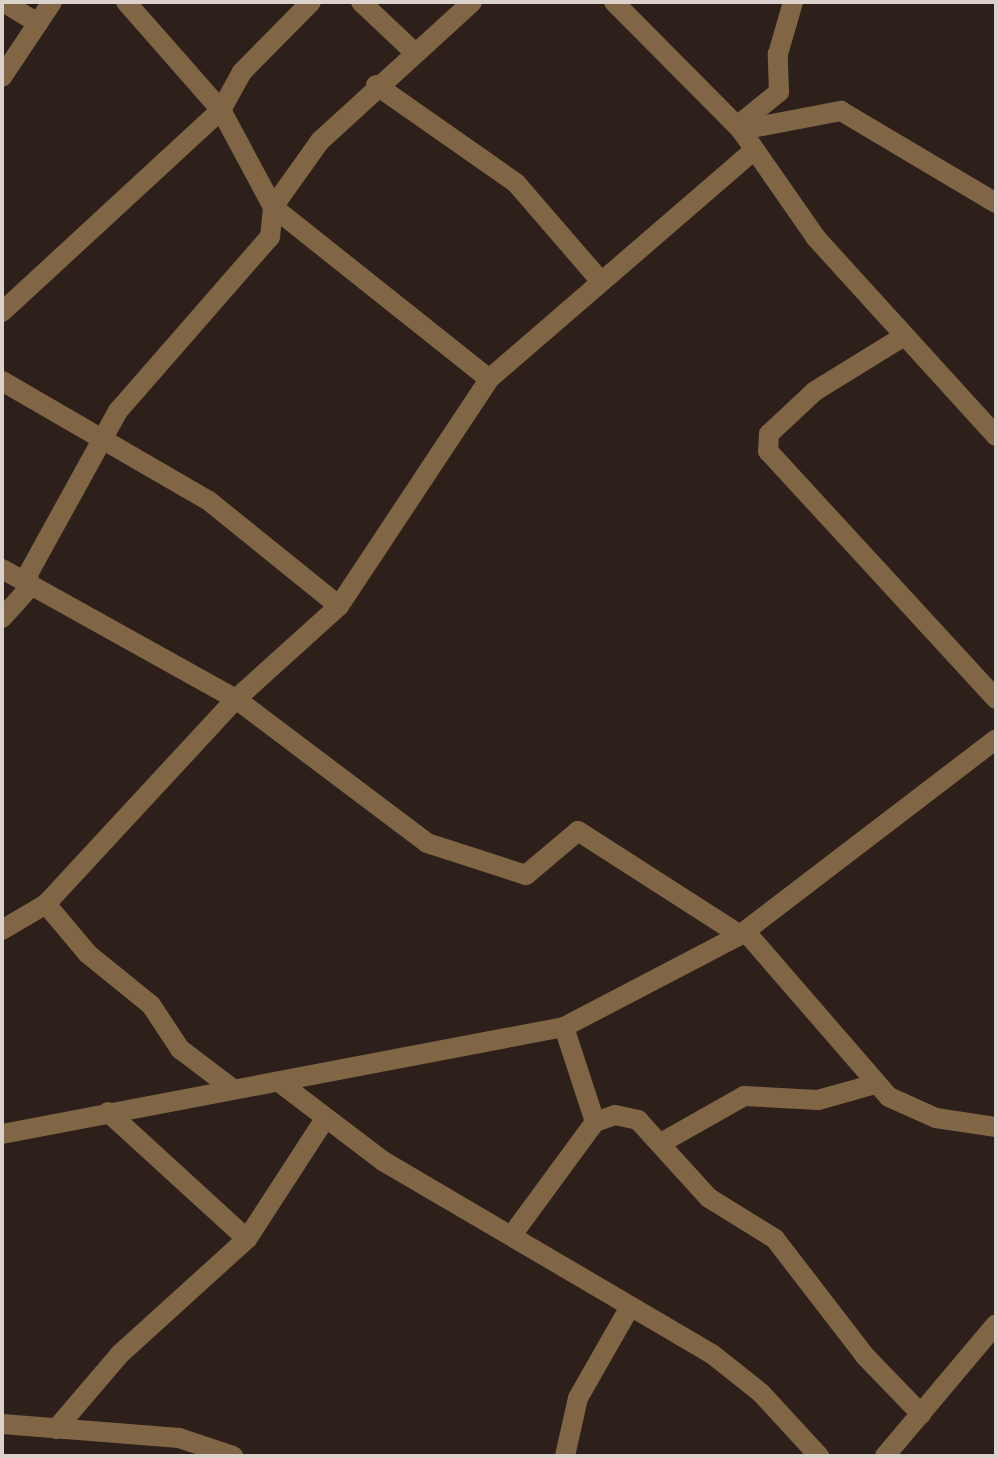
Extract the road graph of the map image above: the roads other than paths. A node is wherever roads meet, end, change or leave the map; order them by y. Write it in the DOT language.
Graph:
graph roads {
  1 [pos="3,2"];
  2 [pos="52,2"];
  3 [pos="126,2"];
  4 [pos="311,2"];
  5 [pos="361,2"];
  6 [pos="472,2"];
  7 [pos="614,2"];
  8 [pos="793,2"];
  9 [pos="38,23"];
  10 [pos="413,51"];
  11 [pos="2,77"];
  12 [pos="376,85"];
  13 [pos="221,110"];
  14 [pos="739,128"];
  15 [pos="754,150"];
  16 [pos="996,203"];
  17 [pos="273,207"];
  18 [pos="599,279"];
  19 [pos="2,312"];
  20 [pos="901,338"];
  21 [pos="489,379"];
  22 [pos="2,381"];
  23 [pos="996,436"];
  24 [pos="104,437"];
  25 [pos="2,569"];
  26 [pos="30,587"];
  27 [pos="339,606"];
  28 [pos="2,618"];
  29 [pos="236,699"];
  30 [pos="996,699"];
  31 [pos="996,739"];
  32 [pos="46,904"];
  33 [pos="2,930"];
  34 [pos="742,933"];
  35 [pos="564,1027"];
  36 [pos="875,1084"];
  37 [pos="283,1085"];
  38 [pos="230,1087"];
  39 [pos="108,1112"];
  40 [pos="325,1119"];
  41 [pos="595,1122"];
  42 [pos="996,1127"];
  43 [pos="2,1134"];
  44 [pos="661,1143"];
  45 [pos="512,1235"];
  46 [pos="247,1239"];
  47 [pos="630,1307"];
  48 [pos="996,1324"];
  49 [pos="921,1414"];
  50 [pos="2,1424"];
  51 [pos="56,1429"];
  52 [pos="233,1456"];
  53 [pos="565,1456"];
  54 [pos="819,1456"];
  55 [pos="885,1456"];
  1 -- 9 [label="street"];
  2 -- 9 [label="street"];
  3 -- 13 [label="street"];
  4 -- 13 [label="street"];
  5 -- 10 [label="street"];
  6 -- 10 [label="street"];
  7 -- 14 [label="street"];
  8 -- 14 [label="street"];
  9 -- 11 [label="street"];
  10 -- 12 [label="street"];
  12 -- 17 [label="street"];
  12 -- 18 [label="street"];
  13 -- 17 [label="street"];
  13 -- 19 [label="street"];
  14 -- 15 [label="street"];
  14 -- 16 [label="street"];
  15 -- 18 [label="street"];
  15 -- 20 [label="street"];
  17 -- 21 [label="street"];
  17 -- 24 [label="street"];
  18 -- 21 [label="street"];
  20 -- 23 [label="street"];
  20 -- 30 [label="street"];
  21 -- 27 [label="street"];
  22 -- 24 [label="street"];
  24 -- 26 [label="street"];
  24 -- 27 [label="street"];
  25 -- 26 [label="street"];
  26 -- 28 [label="street"];
  26 -- 29 [label="street"];
  27 -- 29 [label="street"];
  29 -- 32 [label="street"];
  29 -- 34 [label="street"];
  31 -- 34 [label="street"];
  32 -- 33 [label="street"];
  32 -- 38 [label="street"];
  34 -- 35 [label="street"];
  34 -- 36 [label="street"];
  35 -- 37 [label="street"];
  35 -- 41 [label="street"];
  36 -- 42 [label="street"];
  36 -- 44 [label="street"];
  37 -- 38 [label="street"];
  37 -- 40 [label="street"];
  38 -- 39 [label="street"];
  39 -- 43 [label="street"];
  39 -- 46 [label="street"];
  40 -- 45 [label="street"];
  40 -- 46 [label="street"];
  41 -- 44 [label="street"];
  41 -- 45 [label="street"];
  44 -- 49 [label="street"];
  45 -- 47 [label="street"];
  46 -- 51 [label="street"];
  47 -- 53 [label="street"];
  47 -- 54 [label="street"];
  48 -- 49 [label="street"];
  49 -- 55 [label="street"];
  50 -- 51 [label="street"];
  51 -- 52 [label="street"];
}
